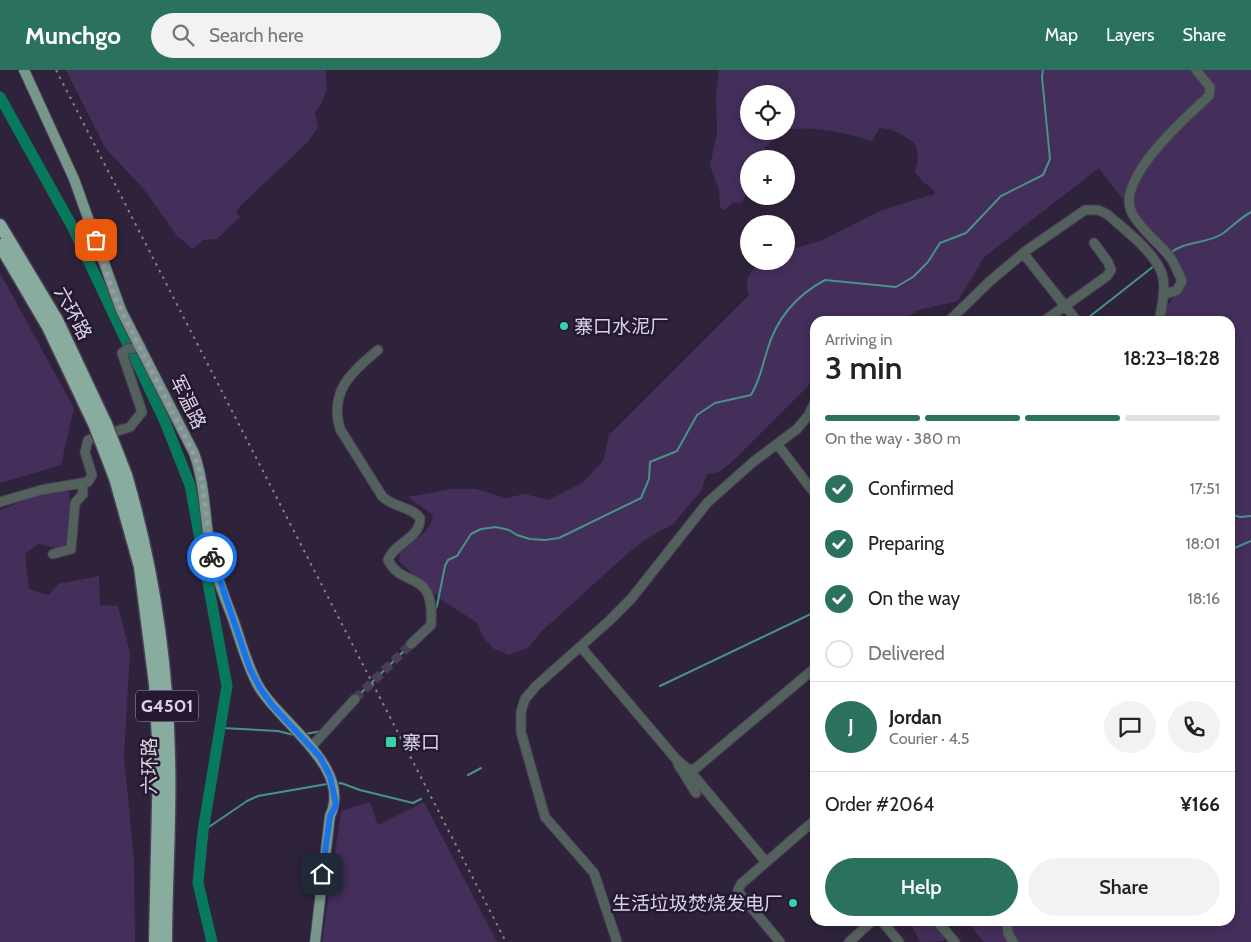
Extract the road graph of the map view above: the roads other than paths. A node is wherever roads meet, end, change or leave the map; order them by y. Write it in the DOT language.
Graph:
graph roads {
  1 [pos="24,70"];
  2 [pos="1196,70"];
  3 [pos="0,225"];
  4 [pos="1094,243"];
  5 [pos="0,245"];
  6 [pos="1024,253"];
  7 [pos="1163,296"];
  8 [pos="1065,305"];
  9 [pos="956,316"];
  10 [pos="1051,316"];
  11 [pos="1073,316"];
  12 [pos="1160,316"];
  13 [pos="141,347"];
  14 [pos="378,350"];
  15 [pos="810,412"];
  16 [pos="100,425"];
  17 [pos="778,445"];
  18 [pos="120,477"];
  19 [pos="82,483"];
  20 [pos="810,487"];
  21 [pos="0,502"];
  22 [pos="53,554"];
  23 [pos="412,644"];
  24 [pos="581,647"];
  25 [pos="810,672"];
  26 [pos="355,699"];
  27 [pos="311,747"];
  28 [pos="676,759"];
  29 [pos="689,770"];
  30 [pos="696,793"];
  31 [pos="810,824"];
  32 [pos="766,862"];
  33 [pos="866,926"];
  34 [pos="886,926"];
  35 [pos="940,926"];
  36 [pos="1007,926"];
  37 [pos="951,941"];
  38 [pos="156,942"];
  39 [pos="166,942"];
  40 [pos="315,942"];
  41 [pos="617,942"];
  42 [pos="780,942"];
  43 [pos="848,942"];
  44 [pos="900,942"];
  45 [pos="1013,942"];
  1 -- 13 [label="main road, 军温路"];
  2 -- 7 [label="street"];
  3 -- 16 [label="highway, 六环路 / G4501"];
  4 -- 8 [label="street"];
  5 -- 16 [label="highway, 六环路 / G4501"];
  6 -- 7 [label="street"];
  6 -- 8 [label="street"];
  6 -- 9 [label="street"];
  7 -- 12 [label="street"];
  8 -- 10 [label="street"];
  8 -- 11 [label="street"];
  13 -- 19 [label="street"];
  13 -- 27 [label="main road, 军温路"];
  14 -- 23 [label="street"];
  15 -- 17 [label="street"];
  16 -- 18 [label="highway, G4501, bridge"];
  17 -- 20 [label="street"];
  17 -- 24 [label="street"];
  18 -- 38 [label="highway, 六环路 / G4501"];
  18 -- 39 [label="highway, 六环路 / G4501"];
  19 -- 21 [label="street"];
  19 -- 22 [label="street"];
  24 -- 28 [label="street"];
  24 -- 41 [label="street"];
  25 -- 29 [label="street"];
  26 -- 27 [label="street"];
  27 -- 40 [label="main road, 军温路"];
  28 -- 29 [label="street"];
  28 -- 30 [label="street"];
  29 -- 32 [label="street"];
  31 -- 32 [label="street"];
  32 -- 42 [label="street"];
  33 -- 43 [label="street"];
  34 -- 44 [label="street"];
  35 -- 37 [label="street"];
  36 -- 45 [label="street"];
}
